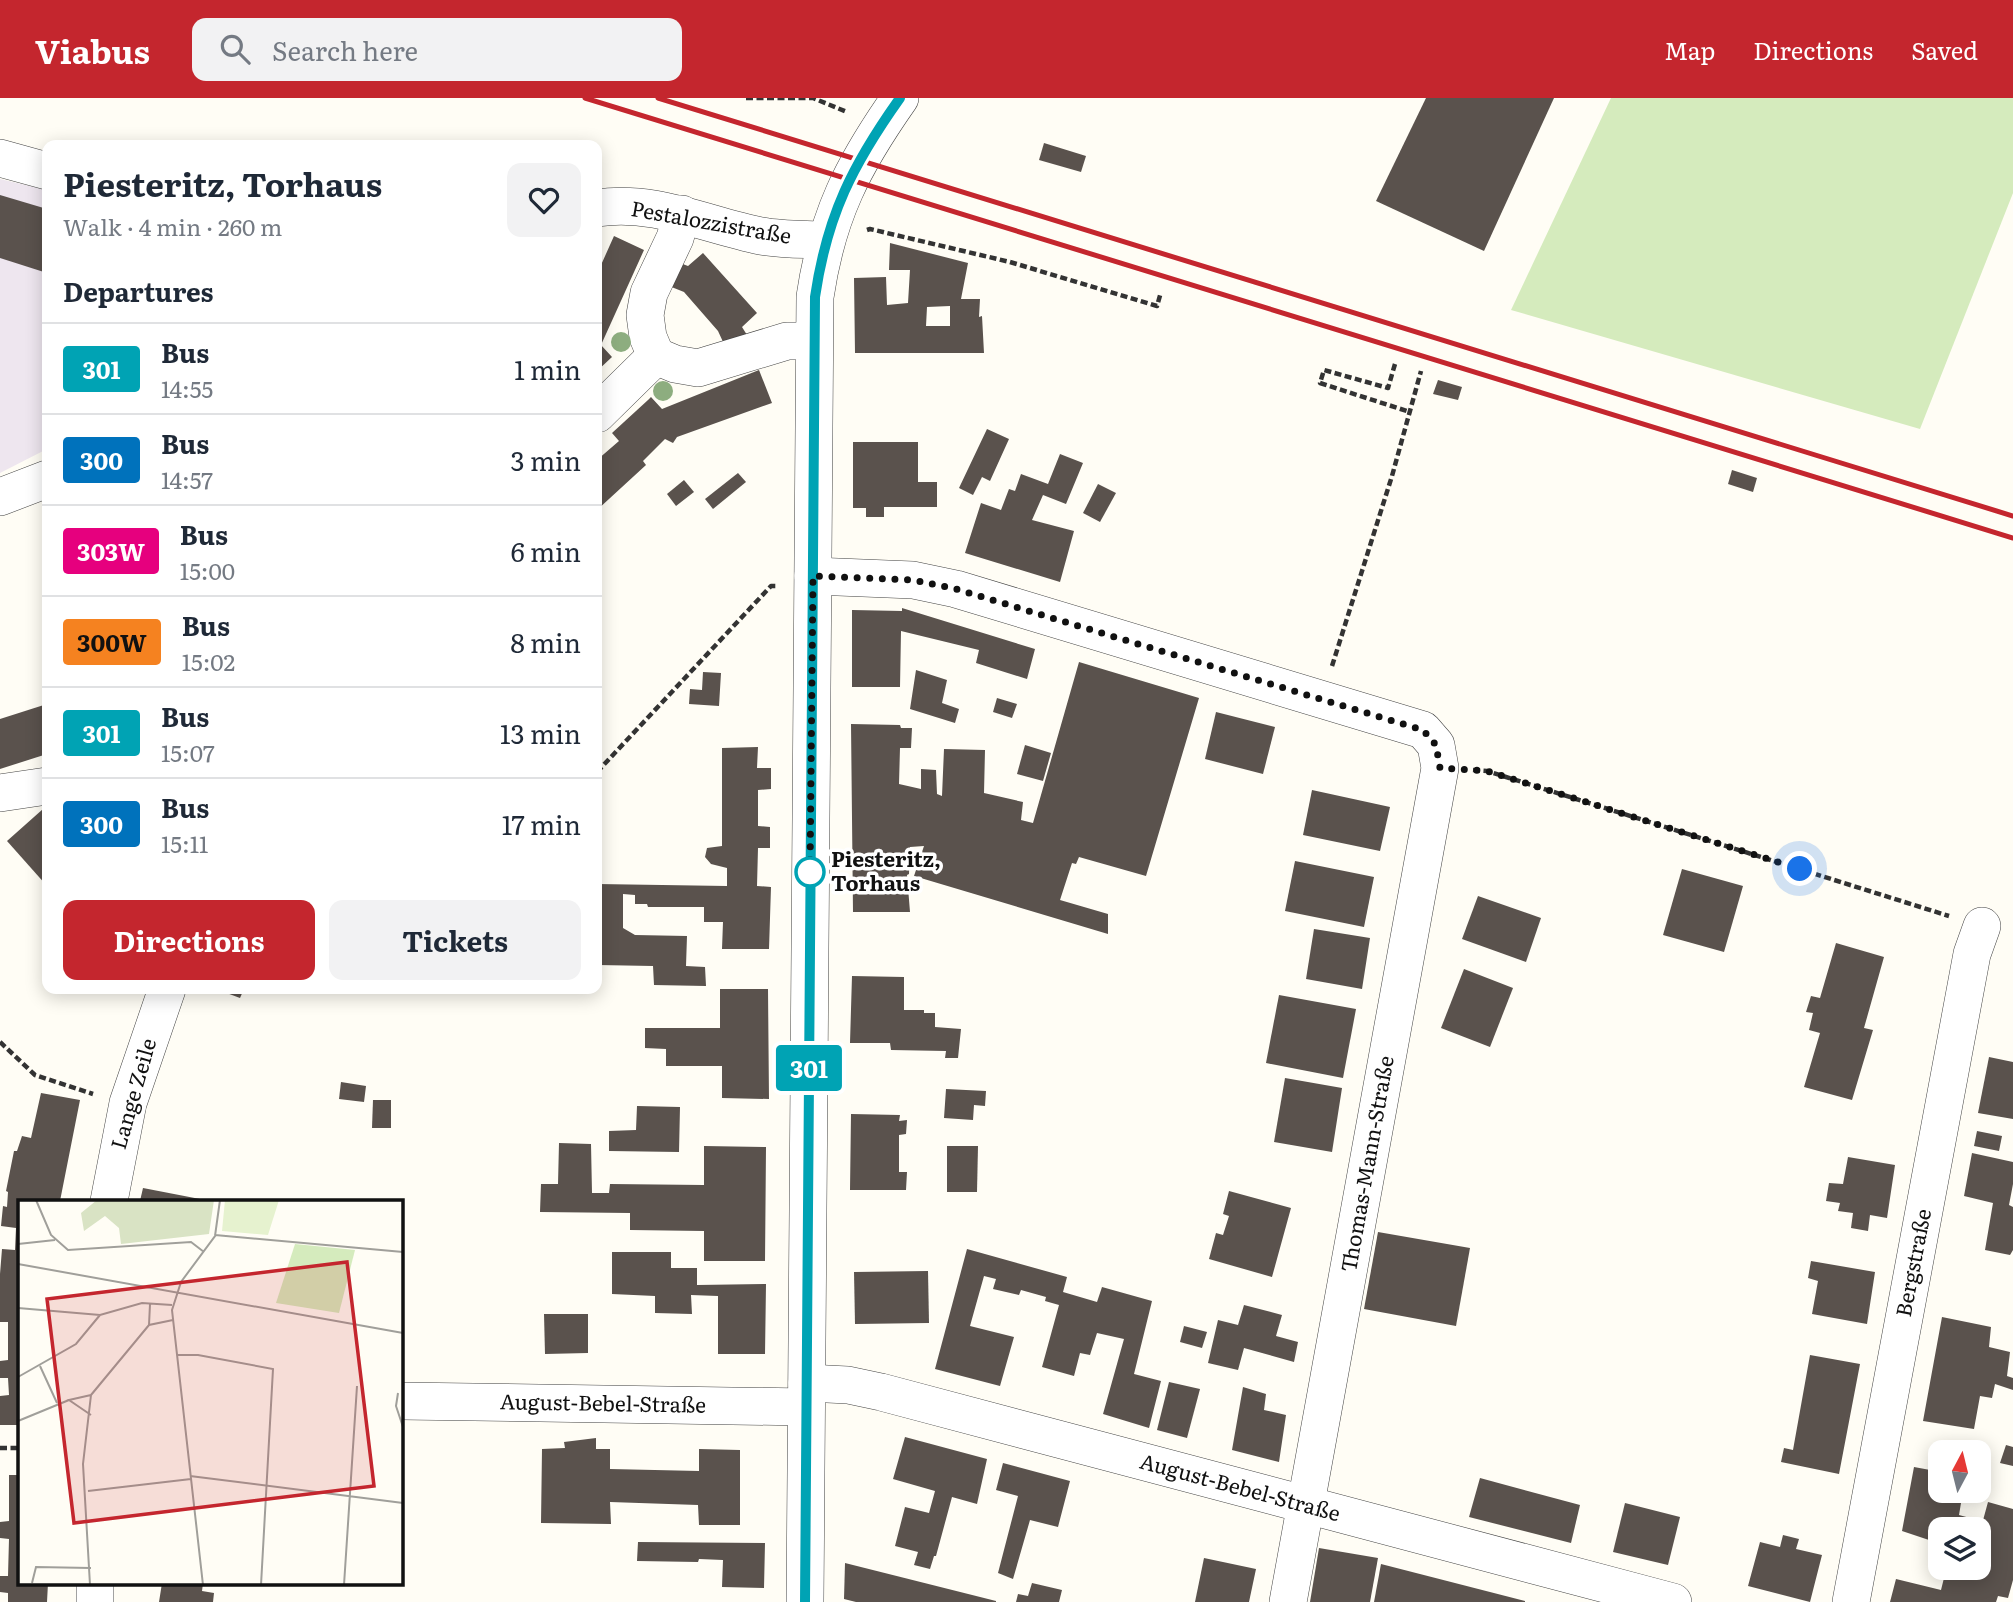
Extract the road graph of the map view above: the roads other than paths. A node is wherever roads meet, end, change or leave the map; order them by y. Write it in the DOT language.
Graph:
graph roads {
  1 [pos="890,112"];
  2 [pos="0,158"];
  3 [pos="42,170"];
  4 [pos="602,208"];
  5 [pos="682,214"];
  6 [pos="825,240"];
  7 [pos="814,341"];
  8 [pos="656,356"];
  9 [pos="602,409"];
  10 [pos="42,481"];
  11 [pos="0,497"];
  12 [pos="813,581"];
  13 [pos="42,787"];
  14 [pos="0,793"];
  15 [pos="1982,926"];
  16 [pos="165,994"];
  17 [pos="109,1200"];
  18 [pos="806,1395"];
  19 [pos="402,1401"];
  20 [pos="1305,1506"];
  21 [pos="95,1584"];
  22 [pos="95,1602"];
  23 [pos="805,1602"];
  24 [pos="1288,1602"];
  25 [pos="1673,1602"];
  26 [pos="1851,1602"];
  1 -- 6 [label="street"];
  2 -- 3 [label="street"];
  4 -- 5 [label="street, Pestalozzistraße"];
  5 -- 6 [label="street, Pestalozzistraße"];
  5 -- 8 [label="street"];
  6 -- 7 [label="street"];
  7 -- 8 [label="street"];
  7 -- 12 [label="street"];
  8 -- 9 [label="street"];
  10 -- 11 [label="street"];
  12 -- 18 [label="street"];
  12 -- 20 [label="street, Thomas-Mann-Straße"];
  13 -- 14 [label="street"];
  15 -- 26 [label="street, Bergstraße"];
  16 -- 17 [label="street, Lange Zeile"];
  18 -- 19 [label="street, August-Bebel-Straße"];
  18 -- 20 [label="street, August-Bebel-Straße"];
  18 -- 23 [label="street"];
  20 -- 24 [label="street, Thomas-Mann-Straße"];
  20 -- 25 [label="street, August-Bebel-Straße"];
  21 -- 22 [label="street"];
}
